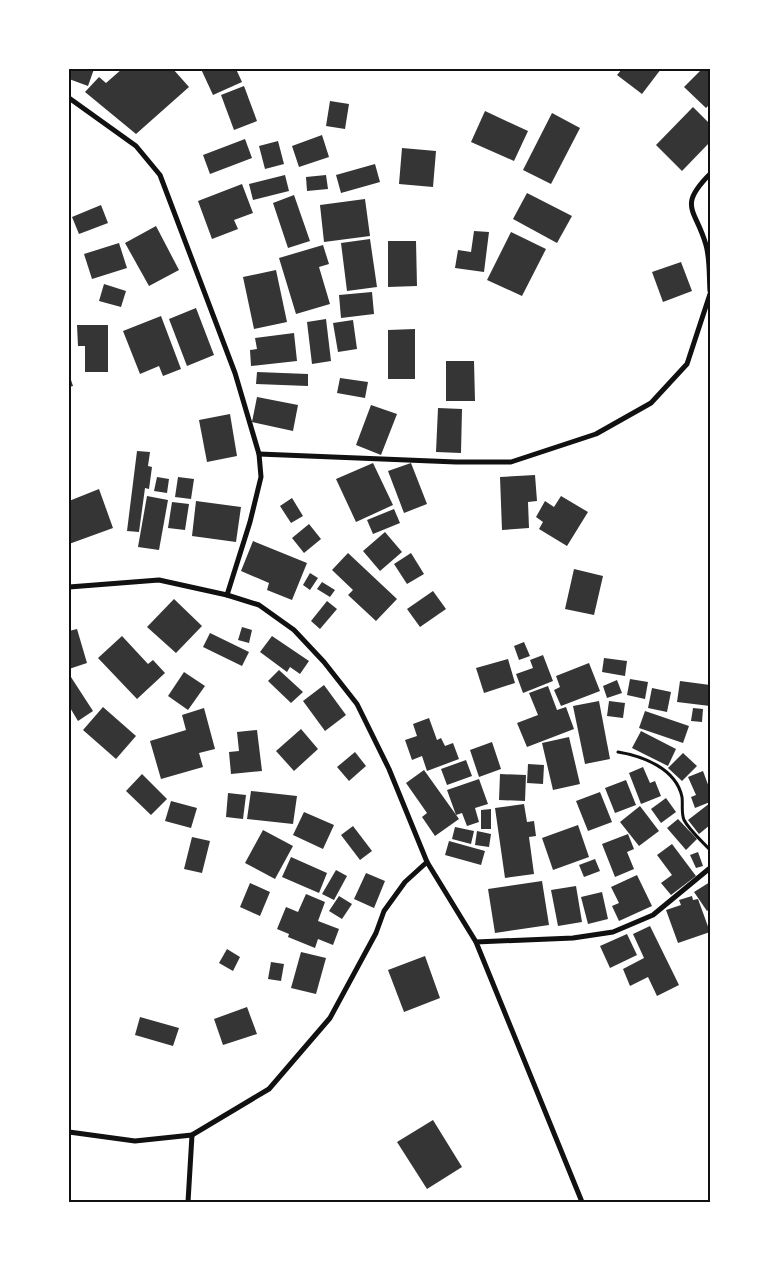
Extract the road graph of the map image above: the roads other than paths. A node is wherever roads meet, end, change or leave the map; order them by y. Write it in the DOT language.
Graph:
graph roads {
  1 [pos="69,98"];
  2 [pos="710,174"];
  3 [pos="710,293"];
  4 [pos="259,454"];
  5 [pos="69,587"];
  6 [pos="227,595"];
  7 [pos="427,862"];
  8 [pos="710,868"];
  9 [pos="476,942"];
  10 [pos="69,1132"];
  11 [pos="192,1135"];
  12 [pos="188,1202"];
  13 [pos="582,1202"];
  1 -- 4 [label="street"];
  2 -- 3 [label="street"];
  3 -- 4 [label="street"];
  4 -- 6 [label="street"];
  5 -- 6 [label="street"];
  6 -- 7 [label="street"];
  7 -- 9 [label="street"];
  7 -- 11 [label="street"];
  8 -- 9 [label="street"];
  9 -- 13 [label="street"];
  10 -- 11 [label="street"];
  11 -- 12 [label="street"];
}
